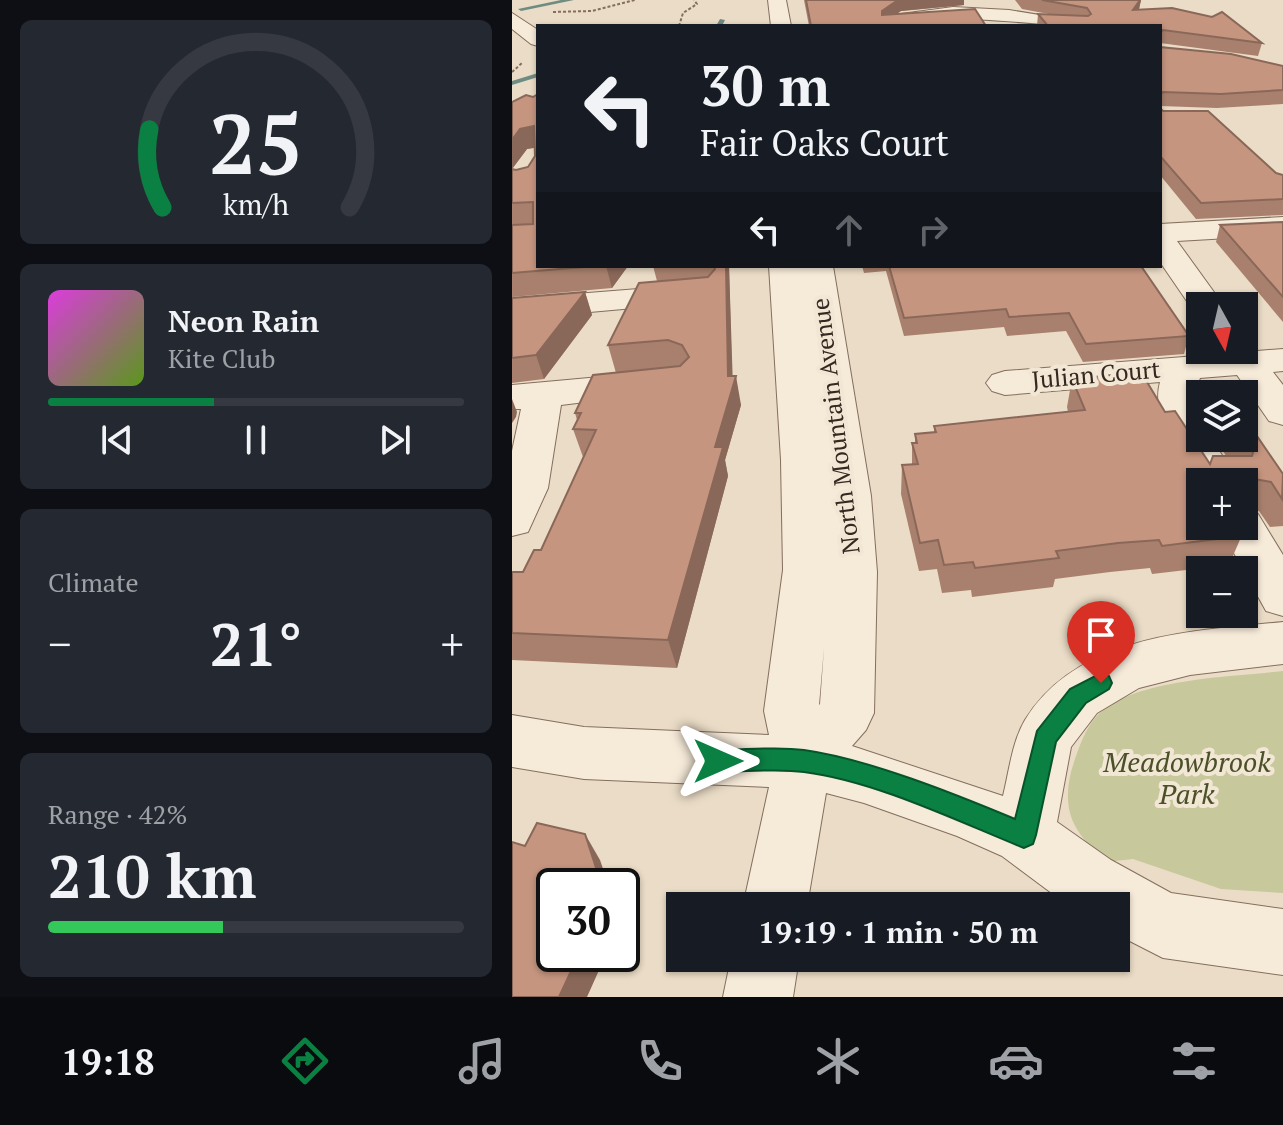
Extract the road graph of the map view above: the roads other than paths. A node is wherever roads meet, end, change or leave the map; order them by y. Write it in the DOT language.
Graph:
graph roads {
  1 [pos="759,0"];
  2 [pos="777,0"];
  3 [pos="512,19"];
  4 [pos="762,24"];
  5 [pos="781,24"];
  6 [pos="897,24"];
  7 [pos="1057,24"];
  8 [pos="536,38"];
  9 [pos="1283,226"];
  10 [pos="1162,236"];
  11 [pos="1162,239"];
  12 [pos="785,268"];
  13 [pos="817,268"];
  14 [pos="1198,292"];
  15 [pos="700,294"];
  16 [pos="512,309"];
  17 [pos="1258,361"];
  18 [pos="1208,364"];
  19 [pos="1188,367"];
  20 [pos="673,383"];
  21 [pos="1005,383"];
  22 [pos="527,396"];
  23 [pos="1283,412"];
  24 [pos="1209,468"];
  25 [pos="512,520"];
  26 [pos="1250,540"];
  27 [pos="1283,597"];
  28 [pos="1283,643"];
  29 [pos="512,741"];
  30 [pos="803,761"];
  31 [pos="1024,835"];
  32 [pos="778,892"];
  33 [pos="1283,942"];
  34 [pos="762,972"];
  35 [pos="758,997"];
  1 -- 4 [label="street"];
  2 -- 5 [label="street"];
  3 -- 8 [label="street"];
  6 -- 7 [label="street"];
  9 -- 10 [label="street"];
  11 -- 14 [label="street"];
  12 -- 30 [label="street, North Mountain Avenue"];
  13 -- 30 [label="street, North Mountain Avenue"];
  15 -- 16 [label="street"];
  17 -- 23 [label="street"];
  18 -- 19 [label="street, Julian Court"];
  19 -- 21 [label="street, Julian Court"];
  19 -- 24 [label="street"];
  20 -- 22 [label="street"];
  22 -- 25 [label="street"];
  26 -- 27 [label="street"];
  28 -- 31 [label="street"];
  29 -- 30 [label="street"];
  30 -- 31 [label="street"];
  30 -- 32 [label="street, North Mountain Avenue"];
  31 -- 33 [label="street"];
  34 -- 35 [label="street"];
}
